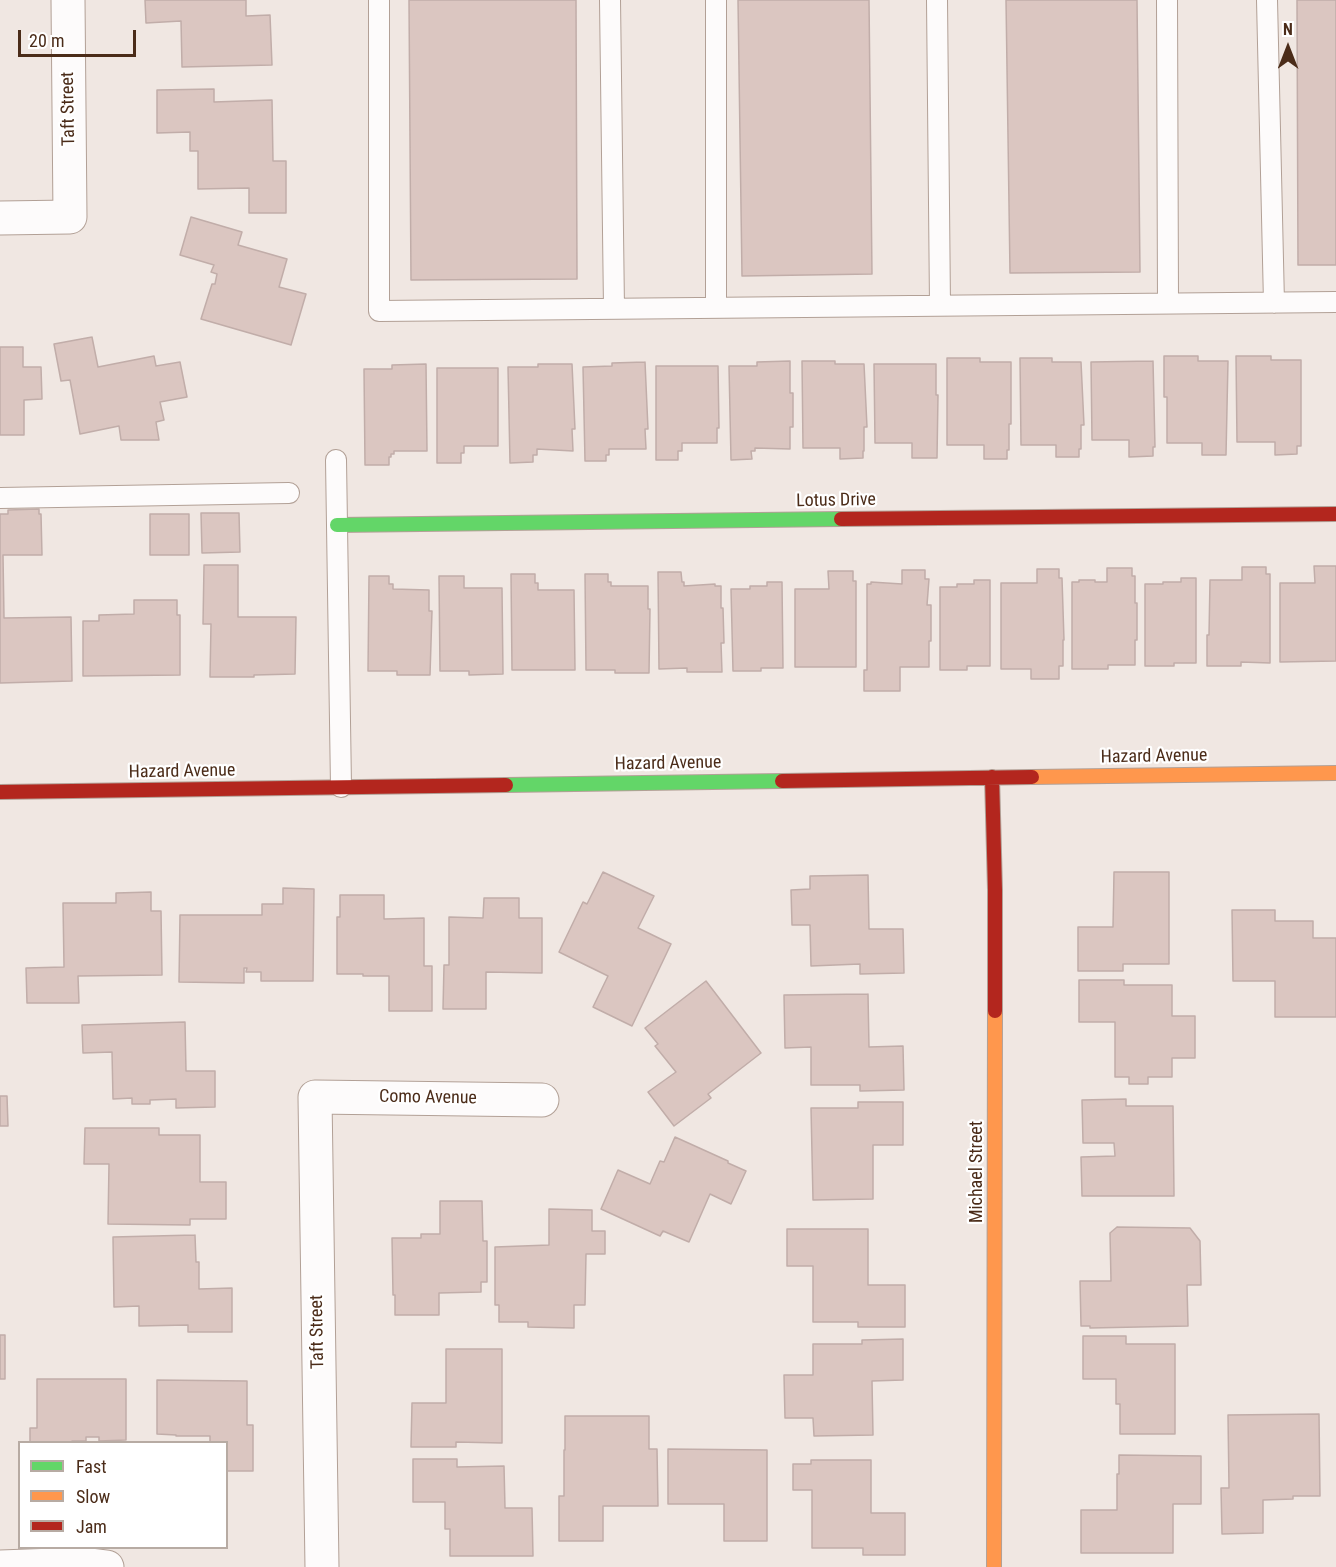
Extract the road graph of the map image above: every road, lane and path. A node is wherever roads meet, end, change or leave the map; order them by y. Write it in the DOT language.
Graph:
graph roads {
  1 [pos="68,0"];
  2 [pos="379,0"];
  3 [pos="610,0"];
  4 [pos="716,0"];
  5 [pos="937,0"];
  6 [pos="1167,0"];
  7 [pos="1267,0"];
  8 [pos="0,218"];
  9 [pos="1336,302"];
  10 [pos="1168,303"];
  11 [pos="1274,303"];
  12 [pos="940,305"];
  13 [pos="716,307"];
  14 [pos="614,308"];
  15 [pos="336,460"];
  16 [pos="289,493"];
  17 [pos="0,498"];
  18 [pos="1336,513"];
  19 [pos="337,525"];
  20 [pos="1336,773"];
  21 [pos="992,777"];
  22 [pos="340,787"];
  23 [pos="0,792"];
  24 [pos="315,1097"];
  25 [pos="542,1100"];
  26 [pos="0,1566"];
  27 [pos="107,1567"];
  28 [pos="322,1567"];
  29 [pos="994,1567"];
  1 -- 8 [label="street, Taft Street"];
  2 -- 14 [label="lane"];
  3 -- 14 [label="lane"];
  4 -- 13 [label="lane"];
  5 -- 12 [label="lane"];
  6 -- 10 [label="lane"];
  7 -- 11 [label="lane"];
  9 -- 11 [label="lane"];
  10 -- 11 [label="lane"];
  10 -- 12 [label="lane"];
  12 -- 13 [label="lane"];
  13 -- 14 [label="lane"];
  15 -- 19 [label="lane"];
  16 -- 17 [label="lane"];
  18 -- 19 [label="street, Lotus Drive"];
  19 -- 22 [label="lane"];
  20 -- 21 [label="street, Hazard Avenue"];
  21 -- 22 [label="street, Hazard Avenue"];
  21 -- 29 [label="street, Michael Street"];
  22 -- 23 [label="street, Hazard Avenue"];
  24 -- 25 [label="street, Como Avenue"];
  24 -- 28 [label="street, Taft Street"];
  26 -- 27 [label="street"];
}
